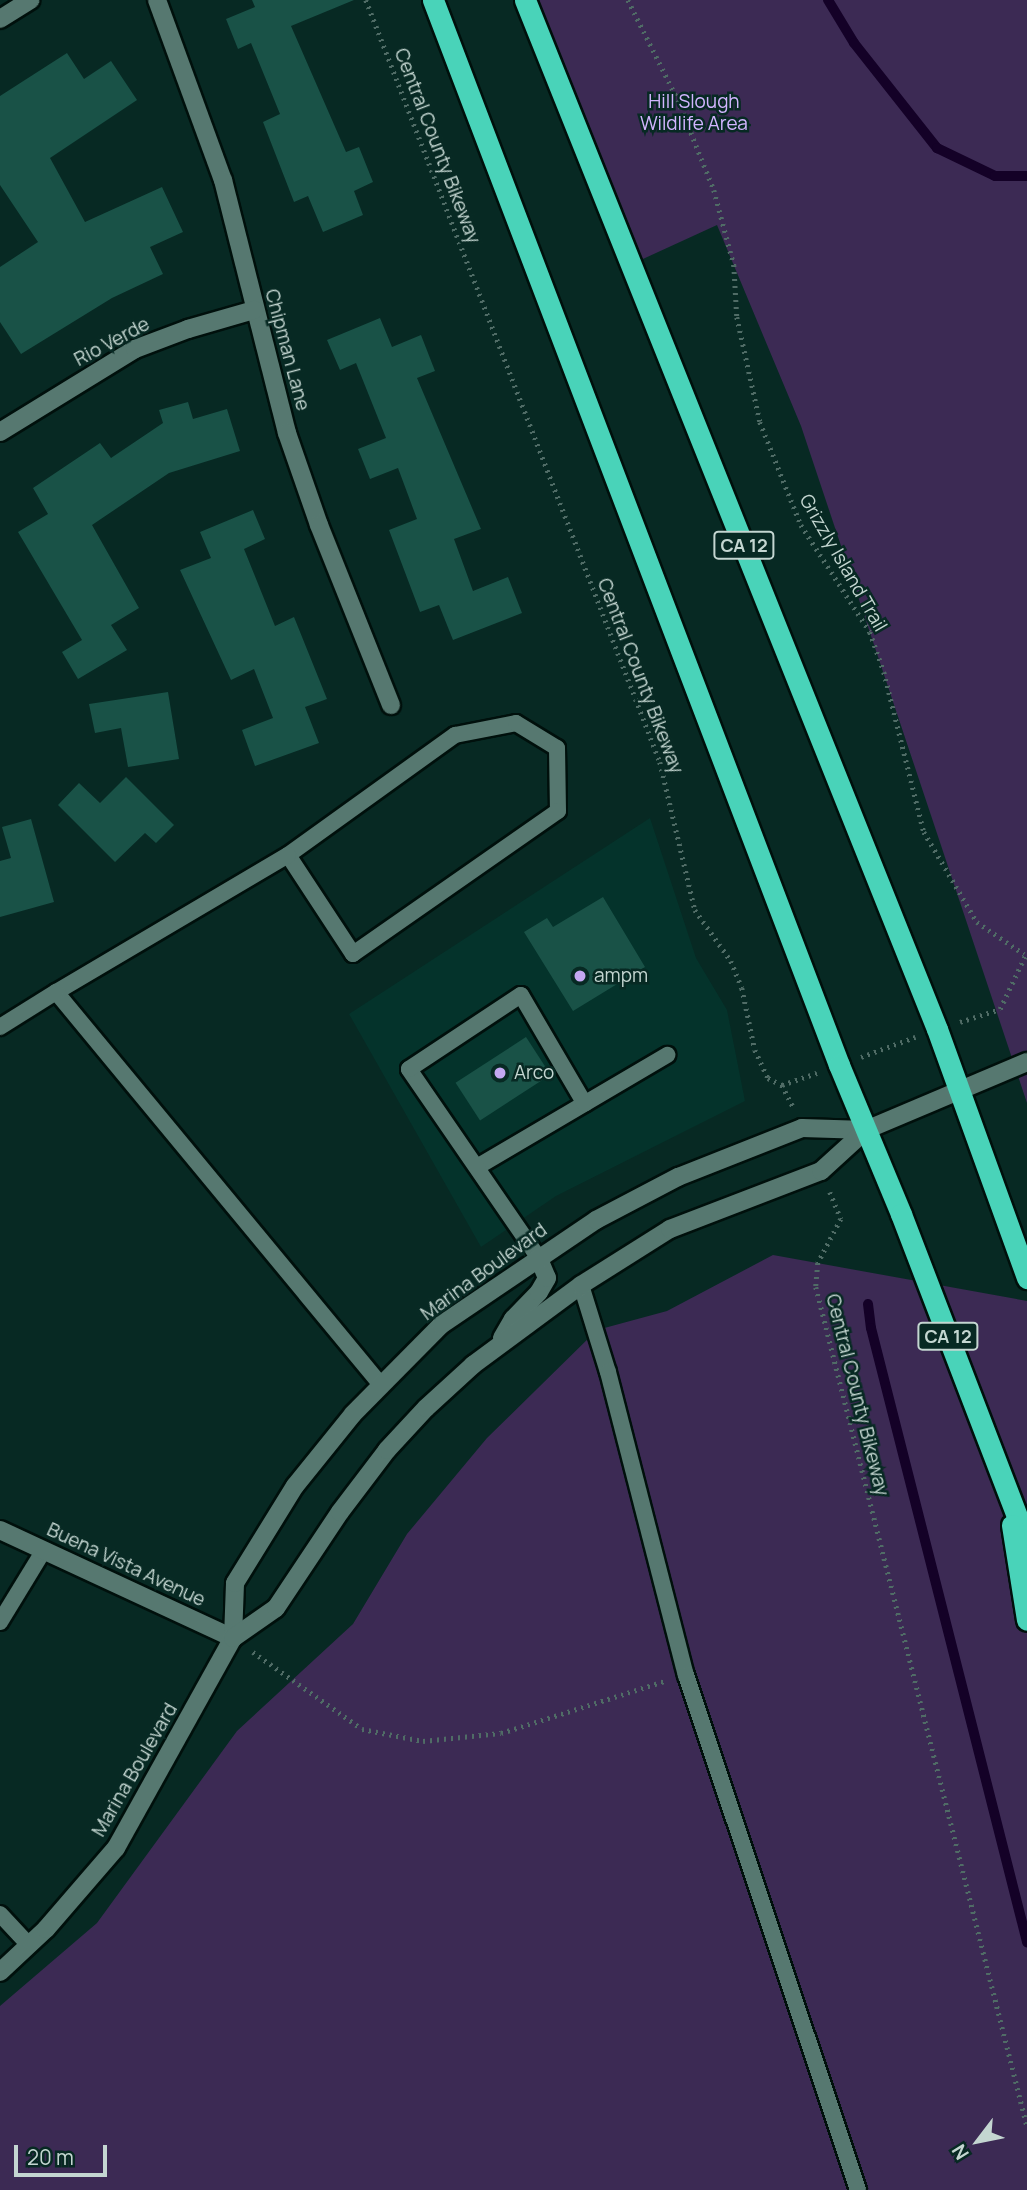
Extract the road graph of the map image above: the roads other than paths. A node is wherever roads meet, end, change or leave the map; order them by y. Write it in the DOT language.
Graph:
graph roads {
  1 [pos="31,0"];
  2 [pos="157,0"];
  3 [pos="433,0"];
  4 [pos="525,0"];
  5 [pos="0,19"];
  6 [pos="254,310"];
  7 [pos="0,432"];
  8 [pos="391,705"];
  9 [pos="288,855"];
  10 [pos="56,992"];
  11 [pos="0,1027"];
  12 [pos="667,1055"];
  13 [pos="1027,1062"];
  14 [pos="960,1090"];
  15 [pos="585,1104"];
  16 [pos="866,1130"];
  17 [pos="477,1167"];
  18 [pos="538,1257"];
  19 [pos="1027,1278"];
  20 [pos="581,1285"];
  21 [pos="499,1344"];
  22 [pos="381,1385"];
  23 [pos="1007,1489"];
  24 [pos="0,1530"];
  25 [pos="1027,1542"];
  26 [pos="44,1550"];
  27 [pos="1027,1620"];
  28 [pos="0,1622"];
  29 [pos="233,1638"];
  30 [pos="0,1914"];
  31 [pos="29,1945"];
  32 [pos="0,1972"];
  33 [pos="858,2190"];
  1 -- 5 [label="street"];
  2 -- 6 [label="street, Chipman Lane"];
  3 -- 16 [label="highway, CA 12"];
  4 -- 14 [label="highway, CA 12"];
  6 -- 7 [label="street, Rio Verde"];
  6 -- 8 [label="street, Chipman Lane"];
  9 -- 9 [label="lane"];
  9 -- 10 [label="lane"];
  10 -- 11 [label="lane"];
  10 -- 22 [label="lane"];
  12 -- 15 [label="lane"];
  13 -- 14 [label="street, Marina Boulevard"];
  14 -- 16 [label="street, Marina Boulevard"];
  14 -- 19 [label="highway, CA 12"];
  15 -- 17 [label="lane"];
  15 -- 17 [label="lane"];
  16 -- 18 [label="street, Marina Boulevard"];
  16 -- 20 [label="street, Marina Boulevard"];
  16 -- 23 [label="highway, CA 12"];
  17 -- 18 [label="lane"];
  18 -- 21 [label="street"];
  18 -- 22 [label="street, Marina Boulevard"];
  20 -- 21 [label="street, Marina Boulevard"];
  20 -- 33 [label="lane"];
  21 -- 29 [label="street, Marina Boulevard"];
  22 -- 29 [label="street, Marina Boulevard"];
  23 -- 25 [label="highway, CA 12"];
  23 -- 27 [label="highway"];
  24 -- 26 [label="street, Buena Vista Avenue"];
  26 -- 28 [label="lane"];
  26 -- 29 [label="street, Buena Vista Avenue"];
  29 -- 31 [label="street, Marina Boulevard"];
  30 -- 31 [label="lane"];
  31 -- 32 [label="street, Marina Boulevard"];
}
